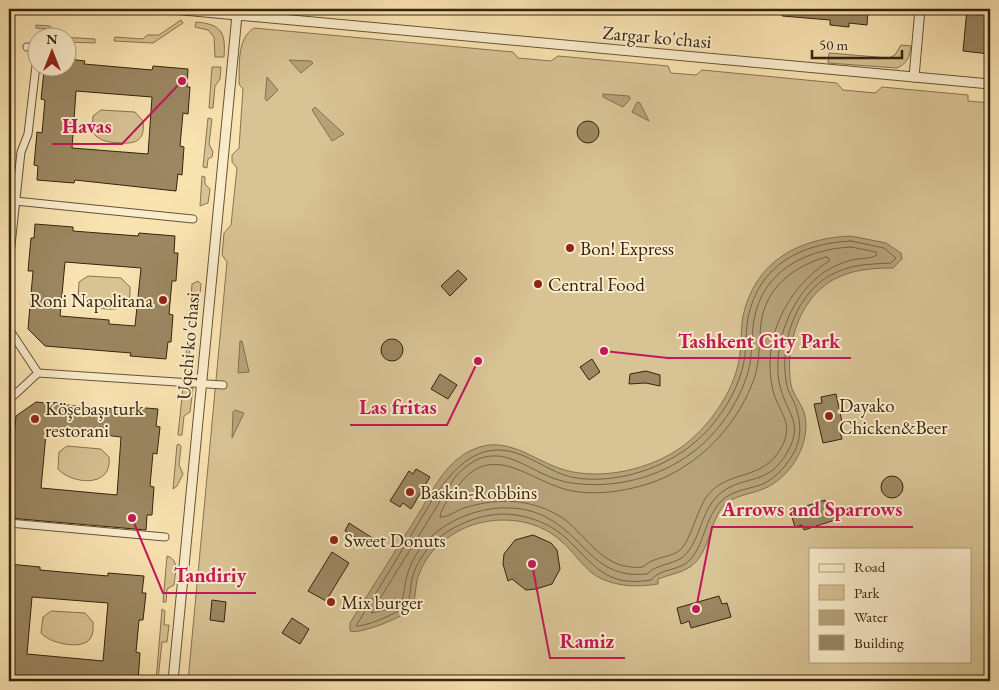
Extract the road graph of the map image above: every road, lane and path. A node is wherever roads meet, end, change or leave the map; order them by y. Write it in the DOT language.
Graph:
graph roads {
  1 [pos="172,9"];
  2 [pos="920,9"];
  3 [pos="237,15"];
  4 [pos="27,47"];
  5 [pos="914,77"];
  6 [pos="990,84"];
  7 [pos="15,201"];
  8 [pos="193,219"];
  9 [pos="9,264"];
  10 [pos="9,329"];
  11 [pos="38,373"];
  12 [pos="201,384"];
  13 [pos="223,386"];
  14 [pos="9,400"];
  15 [pos="9,523"];
  16 [pos="165,537"];
  17 [pos="173,681"];
  1 -- 3 [label="street, Zargar ko'chasi"];
  2 -- 5 [label="street"];
  3 -- 5 [label="street, Zargar ko'chasi"];
  3 -- 12 [label="street, Uqchi ko'chasi"];
  4 -- 7 [label="street"];
  5 -- 6 [label="street, Zargar ko'chasi"];
  7 -- 8 [label="street"];
  7 -- 9 [label="street"];
  10 -- 11 [label="street"];
  11 -- 12 [label="street"];
  11 -- 14 [label="street"];
  12 -- 13 [label="street"];
  12 -- 17 [label="street, Uqchi ko'chasi"];
  15 -- 16 [label="street"];
}
